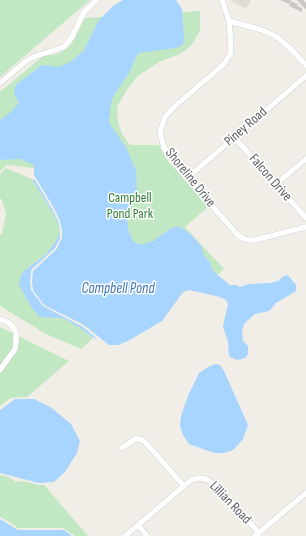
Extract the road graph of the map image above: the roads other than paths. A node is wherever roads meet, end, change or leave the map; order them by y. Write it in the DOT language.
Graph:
graph roads {
  1 [pos="96,0"];
  2 [pos="222,0"];
  3 [pos="228,21"];
  4 [pos="306,65"];
  5 [pos="306,76"];
  6 [pos="0,83"];
  7 [pos="234,138"];
  8 [pos="306,159"];
  9 [pos="187,178"];
  10 [pos="276,184"];
  11 [pos="306,218"];
  12 [pos="306,227"];
  13 [pos="0,319"];
  14 [pos="0,370"];
  15 [pos="122,448"];
  16 [pos="184,486"];
  17 [pos="306,493"];
  18 [pos="138,525"];
  19 [pos="257,535"];
  20 [pos="125,536"];
  21 [pos="147,536"];
  1 -- 6 [label="street"];
  2 -- 3 [label="street, Shoreline Drive"];
  3 -- 4 [label="street"];
  3 -- 9 [label="street, Shoreline Drive"];
  5 -- 7 [label="street, Piney Road"];
  7 -- 9 [label="street, Piney Road"];
  7 -- 10 [label="street, Falcon Drive"];
  8 -- 10 [label="street"];
  9 -- 12 [label="street, Shoreline Drive"];
  10 -- 11 [label="street, Falcon Drive"];
  13 -- 14 [label="street"];
  15 -- 16 [label="street"];
  16 -- 18 [label="street"];
  16 -- 19 [label="street, Lillian Road"];
  17 -- 19 [label="street"];
  18 -- 20 [label="street"];
  18 -- 21 [label="street"];
}
